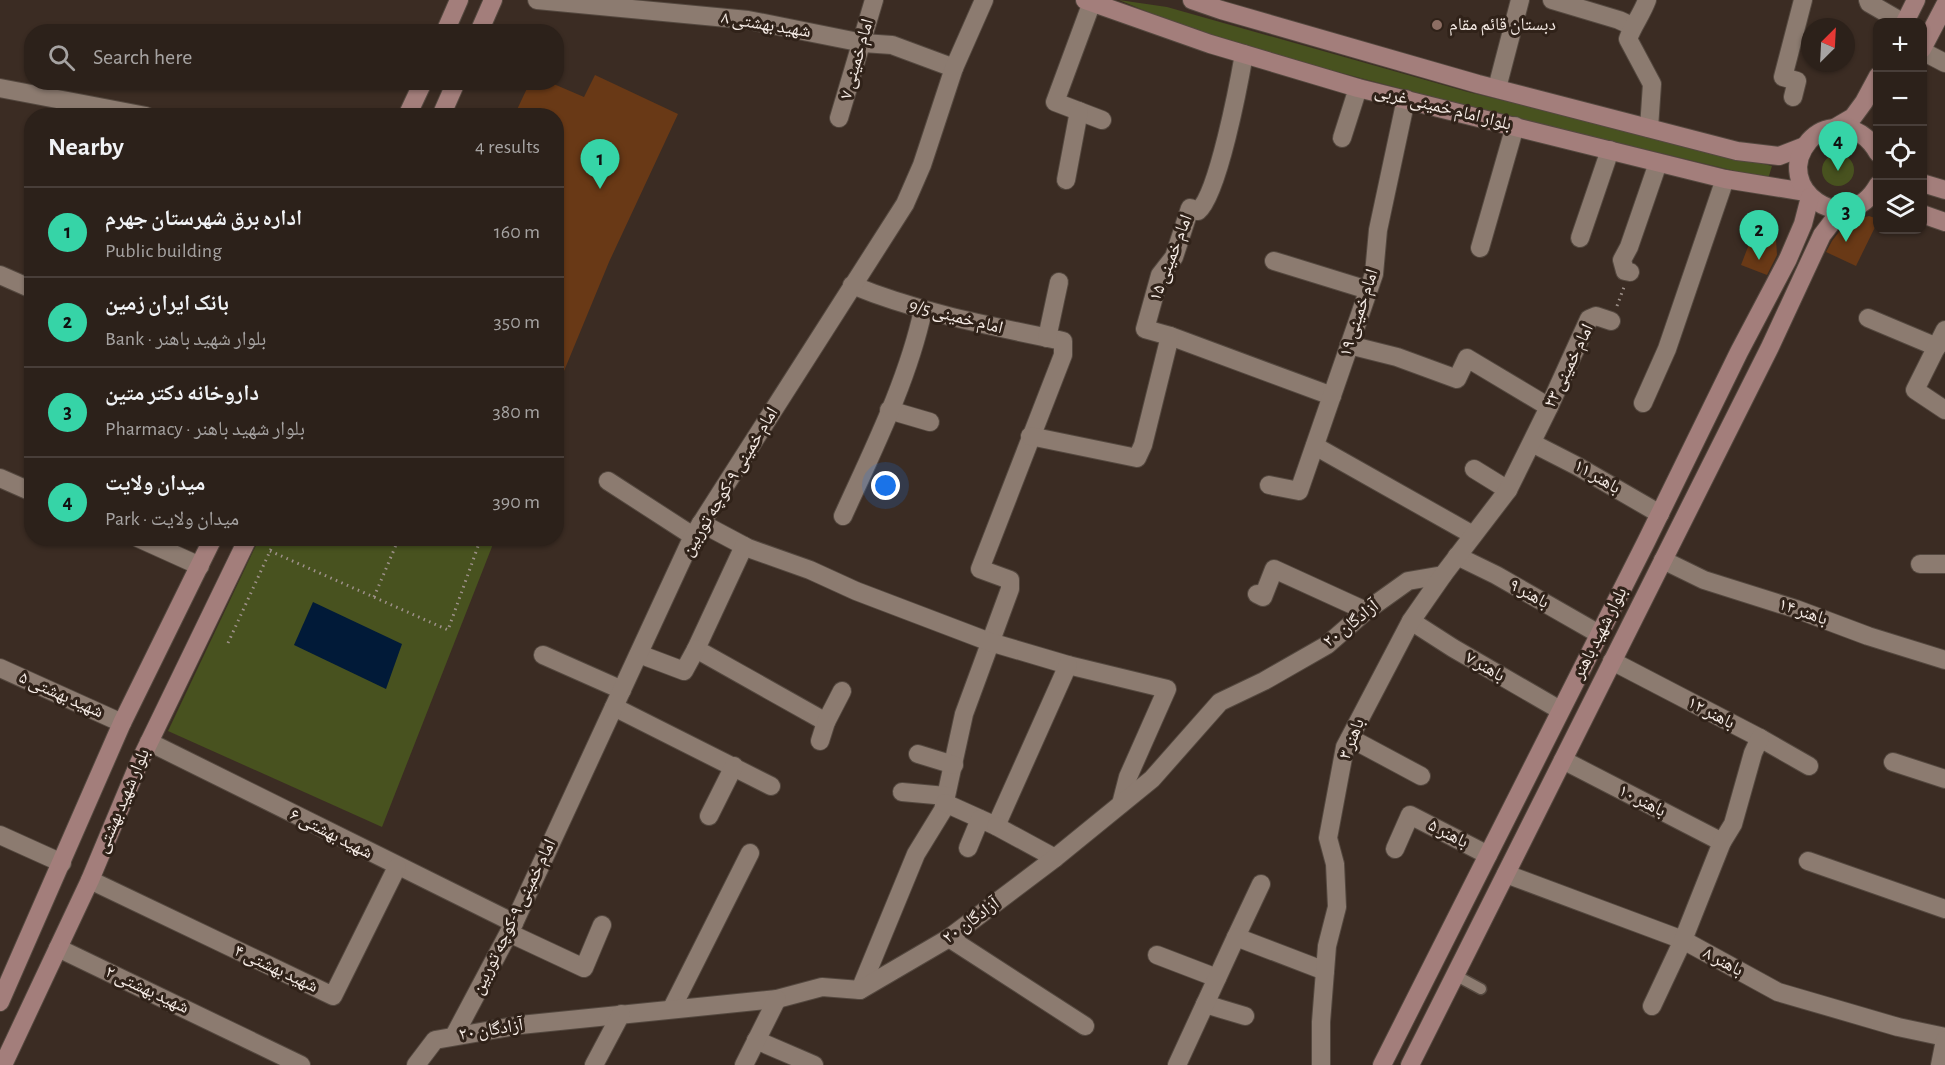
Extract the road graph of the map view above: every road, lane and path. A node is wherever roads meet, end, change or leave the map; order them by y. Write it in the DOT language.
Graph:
graph roads {
  1 [pos="459,0"];
  2 [pos="493,0"];
  3 [pos="537,0"];
  4 [pos="874,0"];
  5 [pos="984,0"];
  6 [pos="1192,0"];
  7 [pos="1520,0"];
  8 [pos="1552,0"];
  9 [pos="1647,0"];
  10 [pos="1803,0"];
  11 [pos="1869,0"];
  12 [pos="1916,0"];
  13 [pos="1089,1"];
  14 [pos="1945,5"];
  15 [pos="1896,18"];
  16 [pos="1906,18"];
  17 [pos="448,24"];
  18 [pos="482,24"];
  19 [pos="1632,26"];
  20 [pos="1927,42"];
  21 [pos="863,43"];
  22 [pos="1927,52"];
  23 [pos="1244,54"];
  24 [pos="1945,63"];
  25 [pos="954,68"];
  26 [pos="1873,85"];
  27 [pos="1358,88"];
  28 [pos="1497,88"];
  29 [pos="7,90"];
  30 [pos="419,90"];
  31 [pos="452,90"];
  32 [pos="1793,97"];
  33 [pos="1406,99"];
  34 [pos="104,108"];
  35 [pos="411,108"];
  36 [pos="445,108"];
  37 [pos="1079,111"];
  38 [pos="839,118"];
  39 [pos="1102,120"];
  40 [pos="1515,126"];
  41 [pos="1649,128"];
  42 [pos="1836,128"];
  43 [pos="1342,138"];
  44 [pos="1873,145"];
  45 [pos="1805,147"];
  46 [pos="1610,150"];
  47 [pos="1658,163"];
  48 [pos="1725,179"];
  49 [pos="1066,180"];
  50 [pos="1927,184"];
  51 [pos="1945,190"];
  52 [pos="1808,195"];
  53 [pos="1870,203"];
  54 [pos="905,204"];
  55 [pos="1842,209"];
  56 [pos="1927,215"];
  57 [pos="1945,222"];
  58 [pos="1580,238"];
  59 [pos="1480,248"];
  60 [pos="1274,261"];
  61 [pos="1630,272"];
  62 [pos="0,275"];
  63 [pos="1059,282"];
  64 [pos="852,285"];
  65 [pos="24,286"];
  66 [pos="1368,290"];
  67 [pos="923,310"];
  68 [pos="1868,318"];
  69 [pos="1611,321"];
  70 [pos="1170,336"];
  71 [pos="1941,338"];
  72 [pos="1055,339"];
  73 [pos="1349,345"];
  74 [pos="1332,396"];
  75 [pos="1643,403"];
  76 [pos="1549,407"];
  77 [pos="889,410"];
  78 [pos="1945,410"];
  79 [pos="930,422"];
  80 [pos="757,435"];
  81 [pos="1030,436"];
  82 [pos="1532,443"];
  83 [pos="1315,446"];
  84 [pos="1474,469"];
  85 [pos="0,478"];
  86 [pos="608,481"];
  87 [pos="1269,485"];
  88 [pos="24,488"];
  89 [pos="1508,490"];
  90 [pos="1660,514"];
  91 [pos="843,516"];
  92 [pos="697,530"];
  93 [pos="1473,535"];
  94 [pos="156,546"];
  95 [pos="209,546"];
  96 [pos="244,546"];
  97 [pos="272,546"];
  98 [pos="396,546"];
  99 [pos="478,546"];
  100 [pos="744,546"];
  101 [pos="270,551"];
  102 [pos="1457,556"];
  103 [pos="1662,560"];
  104 [pos="1920,564"];
  105 [pos="1945,564"];
  106 [pos="200,566"];
  107 [pos="1443,575"];
  108 [pos="1257,594"];
  109 [pos="374,597"];
  110 [pos="1366,611"];
  111 [pos="1411,621"];
  112 [pos="1599,634"];
  113 [pos="990,642"];
  114 [pos="228,643"];
  115 [pos="696,649"];
  116 [pos="639,654"];
  117 [pos="543,655"];
  118 [pos="1945,660"];
  119 [pos="1612,661"];
  120 [pos="1068,665"];
  121 [pos="0,668"];
  122 [pos="622,690"];
  123 [pos="842,691"];
  124 [pos="614,707"];
  125 [pos="1560,710"];
  126 [pos="826,722"];
  127 [pos="122,723"];
  128 [pos="1350,738"];
  129 [pos="1760,738"];
  130 [pos="820,741"];
  131 [pos="149,742"];
  132 [pos="918,754"];
  133 [pos="1563,760"];
  134 [pos="1893,762"];
  135 [pos="954,765"];
  136 [pos="734,766"];
  137 [pos="1809,766"];
  138 [pos="1421,776"];
  139 [pos="1945,779"];
  140 [pos="771,786"];
  141 [pos="902,792"];
  142 [pos="946,800"];
  143 [pos="1121,804"];
  144 [pos="709,816"];
  145 [pos="988,822"];
  146 [pos="0,835"];
  147 [pos="1722,842"];
  148 [pos="968,848"];
  149 [pos="1395,849"];
  150 [pos="750,853"];
  151 [pos="1055,858"];
  152 [pos="1486,858"];
  153 [pos="1808,861"];
  154 [pos="62,862"];
  155 [pos="397,867"];
  156 [pos="1506,874"];
  157 [pos="90,880"];
  158 [pos="1261,884"];
  159 [pos="1945,909"];
  160 [pos="602,925"];
  161 [pos="511,928"];
  162 [pos="1236,937"];
  163 [pos="950,938"];
  164 [pos="1683,940"];
  165 [pos="58,948"];
  166 [pos="1156,955"];
  167 [pos="1325,971"];
  168 [pos="1455,975"];
  169 [pos="1218,978"];
  170 [pos="1481,989"];
  171 [pos="860,990"];
  172 [pos="1,996"];
  173 [pos="777,999"];
  174 [pos="1205,1004"];
  175 [pos="1652,1006"];
  176 [pos="672,1008"];
  177 [pos="621,1014"];
  178 [pos="1245,1016"];
  179 [pos="1085,1026"];
  180 [pos="454,1036"];
  181 [pos="1945,1038"];
  182 [pos="756,1040"];
  183 [pos="3,1065"];
  184 [pos="301,1065"];
  185 [pos="416,1065"];
  186 [pos="594,1065"];
  187 [pos="744,1065"];
  188 [pos="814,1065"];
  189 [pos="1177,1065"];
  190 [pos="1321,1065"];
  191 [pos="1382,1065"];
  192 [pos="1410,1065"];
  193 [pos="1940,1065"];
  1 -- 17 [label="main road"];
  2 -- 18 [label="main road"];
  3 -- 21 [label="street, شهید بهشتی ۸"];
  4 -- 21 [label="street, امام خمینی ۷"];
  5 -- 25 [label="street, امام خمینی ۹-کوچه توربین"];
  6 -- 28 [label="main road, بلوار امام خمینی غربی"];
  7 -- 28 [label="street"];
  8 -- 19 [label="street"];
  9 -- 19 [label="street"];
  10 -- 32 [label="street"];
  11 -- 15 [label="street"];
  12 -- 16 [label="main road"];
  13 -- 23 [label="main road, بلوار امام خمینی غربی"];
  13 -- 37 [label="street"];
  14 -- 20 [label="main road"];
  19 -- 41 [label="street"];
  21 -- 25 [label="street, شهید بهشتی ۸"];
  21 -- 38 [label="street, امام خمینی ۷"];
  22 -- 24 [label="street"];
  23 -- 27 [label="main road, بلوار امام خمینی غربی"];
  23 -- 70 [label="street, امام خمینی ۱۵"];
  25 -- 54 [label="street, امام خمینی ۹-کوچه توربین"];
  26 -- 42 [label="main road"];
  27 -- 33 [label="main road, بلوار امام خمینی غربی"];
  27 -- 43 [label="street"];
  28 -- 41 [label="main road, بلوار امام خمینی غربی"];
  29 -- 34 [label="street"];
  30 -- 35 [label="main road"];
  31 -- 36 [label="main road"];
  33 -- 40 [label="main road, بلوار امام خمینی غربی"];
  33 -- 66 [label="street, امام خمینی ۱۹"];
  37 -- 39 [label="street"];
  37 -- 49 [label="street"];
  40 -- 46 [label="main road, بلوار امام خمینی غربی"];
  40 -- 59 [label="street"];
  41 -- 45 [label="main road, بلوار امام خمینی غربی"];
  42 -- 44 [label="main road"];
  42 -- 45 [label="main road"];
  45 -- 52 [label="main road"];
  46 -- 47 [label="main road, بلوار امام خمینی غربی"];
  46 -- 58 [label="street"];
  47 -- 48 [label="main road, بلوار امام خمینی غربی"];
  47 -- 61 [label="street"];
  48 -- 52 [label="main road, بلوار امام خمینی غربی"];
  48 -- 75 [label="street"];
  50 -- 51 [label="main road"];
  52 -- 55 [label="main road, بلوار امام خمینی غربی"];
  52 -- 90 [label="main road, بلوار شهید باهنر"];
  53 -- 55 [label="main road"];
  54 -- 64 [label="street, امام خمینی ۹-کوچه توربین"];
  54 -- 80 [label="street"];
  55 -- 103 [label="main road, بلوار شهید باهنر"];
  56 -- 57 [label="main road"];
  60 -- 66 [label="street"];
  61 -- 69 [label="path, امام خمینی ۲۳"];
  62 -- 65 [label="street"];
  63 -- 72 [label="street"];
  64 -- 67 [label="street, امام خمینی 9/5"];
  64 -- 80 [label="street, امام خمینی ۹-کوچه توربین"];
  66 -- 73 [label="street, امام خمینی ۱۹"];
  67 -- 72 [label="street, امام خمینی 9/5"];
  67 -- 77 [label="street"];
  68 -- 71 [label="street"];
  69 -- 76 [label="street, امام خمینی ۲۳"];
  70 -- 74 [label="street"];
  70 -- 81 [label="street"];
  71 -- 78 [label="street"];
  72 -- 81 [label="street"];
  73 -- 74 [label="street, امام خمینی ۱۹"];
  73 -- 76 [label="street"];
  74 -- 83 [label="street, امام خمینی ۱۹"];
  76 -- 82 [label="street, امام خمینی ۲۳"];
  77 -- 79 [label="street"];
  77 -- 91 [label="street"];
  80 -- 92 [label="street, امام خمینی ۹-کوچه توربین"];
  81 -- 113 [label="street"];
  82 -- 89 [label="street, امام خمینی ۲۳"];
  82 -- 90 [label="street, باهنر ۱۱"];
  83 -- 87 [label="street, امام خمینی ۱۹"];
  83 -- 93 [label="street"];
  84 -- 89 [label="street"];
  85 -- 88 [label="street"];
  86 -- 92 [label="street"];
  89 -- 93 [label="street, باهنر ۳"];
  90 -- 112 [label="main road, بلوار شهید باهنر"];
  92 -- 100 [label="street"];
  92 -- 116 [label="street, امام خمینی ۹-کوچه توربین"];
  93 -- 102 [label="street, باهنر ۳"];
  94 -- 106 [label="street"];
  95 -- 106 [label="main road, بلوار شهید بهشتی"];
  96 -- 131 [label="main road, بلوار شهید بهشتی"];
  97 -- 101 [label="path"];
  98 -- 109 [label="path"];
  99 -- 109 [label="path"];
  100 -- 113 [label="street"];
  100 -- 115 [label="street"];
  101 -- 109 [label="path"];
  101 -- 114 [label="path"];
  102 -- 107 [label="street, باهنر ۳"];
  102 -- 112 [label="street, باهنر ۹"];
  103 -- 118 [label="street, باهنر ۱۴"];
  103 -- 119 [label="main road, بلوار شهید باهنر"];
  104 -- 105 [label="street"];
  106 -- 127 [label="main road, بلوار شهید بهشتی"];
  107 -- 110 [label="street, آزادگان ۲۰"];
  107 -- 111 [label="street, باهنر ۳"];
  108 -- 110 [label="street"];
  110 -- 143 [label="street, آزادگان ۲۰"];
  111 -- 125 [label="street, باهنر ۷"];
  111 -- 128 [label="street, باهنر ۳"];
  112 -- 125 [label="main road, بلوار شهید باهنر"];
  113 -- 120 [label="street"];
  113 -- 135 [label="street"];
  115 -- 116 [label="street"];
  115 -- 126 [label="street"];
  116 -- 122 [label="street, امام خمینی ۹-کوچه توربین"];
  117 -- 122 [label="street"];
  119 -- 129 [label="street, باهنر ۱۲"];
  119 -- 133 [label="main road, بلوار شهید باهنر"];
  120 -- 143 [label="street"];
  120 -- 145 [label="street"];
  121 -- 127 [label="street, شهید بهشتی ۵"];
  122 -- 124 [label="street, امام خمینی ۹-کوچه توربین"];
  123 -- 126 [label="street"];
  124 -- 136 [label="street"];
  124 -- 161 [label="street, امام خمینی ۹-کوچه توربین"];
  125 -- 152 [label="main road, بلوار شهید باهنر"];
  126 -- 130 [label="street"];
  127 -- 131 [label="main road"];
  127 -- 154 [label="main road, بلوار شهید بهشتی"];
  128 -- 138 [label="street"];
  128 -- 167 [label="street, باهنر ۳"];
  129 -- 137 [label="street, باهنر ۱۲"];
  129 -- 147 [label="street"];
  131 -- 155 [label="street, شهید بهشتی ۶"];
  131 -- 157 [label="main road, بلوار شهید بهشتی"];
  132 -- 135 [label="street"];
  133 -- 147 [label="street, باهنر ۱۰"];
  133 -- 156 [label="main road, بلوار شهید باهنر"];
  134 -- 139 [label="street"];
  135 -- 142 [label="street"];
  136 -- 140 [label="street"];
  136 -- 144 [label="street"];
  141 -- 142 [label="street"];
  142 -- 145 [label="street"];
  142 -- 171 [label="street"];
  143 -- 151 [label="street, آزادگان ۲۰"];
  145 -- 148 [label="street"];
  145 -- 151 [label="street"];
  146 -- 154 [label="street"];
  147 -- 164 [label="street"];
  149 -- 152 [label="street, باهنر ۵"];
  150 -- 176 [label="street"];
  151 -- 163 [label="street, آزادگان ۲۰"];
  152 -- 156 [label="main road"];
  152 -- 191 [label="main road, بلوار شهید باهنر"];
  153 -- 159 [label="street"];
  154 -- 172 [label="main road, بلوار شهید بهشتی"];
  155 -- 157 [label="street, شهید بهشتی ۴"];
  155 -- 161 [label="street, شهید بهشتی ۶"];
  156 -- 164 [label="street, باهنر ۸"];
  156 -- 168 [label="main road, بلوار شهید باهنر"];
  157 -- 165 [label="main road, بلوار شهید بهشتی"];
  158 -- 162 [label="street"];
  160 -- 161 [label="street, شهید بهشتی ۶"];
  161 -- 180 [label="street, امام خمینی ۹-کوچه توربین"];
  162 -- 167 [label="street"];
  162 -- 169 [label="street"];
  163 -- 171 [label="street, آزادگان ۲۰"];
  163 -- 179 [label="street"];
  164 -- 175 [label="street"];
  164 -- 181 [label="street, باهنر ۸"];
  165 -- 183 [label="main road, بلوار شهید بهشتی"];
  165 -- 184 [label="street, شهید بهشتی ۲"];
  166 -- 169 [label="street"];
  167 -- 190 [label="street, باهنر ۳"];
  168 -- 170 [label="lane"];
  168 -- 192 [label="main road, بلوار شهید باهنر"];
  169 -- 174 [label="street"];
  171 -- 173 [label="street, آزادگان ۲۰"];
  173 -- 176 [label="street, آزادگان ۲۰"];
  173 -- 182 [label="street"];
  174 -- 178 [label="street"];
  174 -- 189 [label="street"];
  176 -- 177 [label="street, آزادگان ۲۰"];
  177 -- 180 [label="street, آزادگان ۲۰"];
  177 -- 186 [label="street"];
  180 -- 185 [label="street, آزادگان ۲۰"];
  181 -- 193 [label="street"];
  182 -- 187 [label="street"];
  182 -- 188 [label="street"];
}
